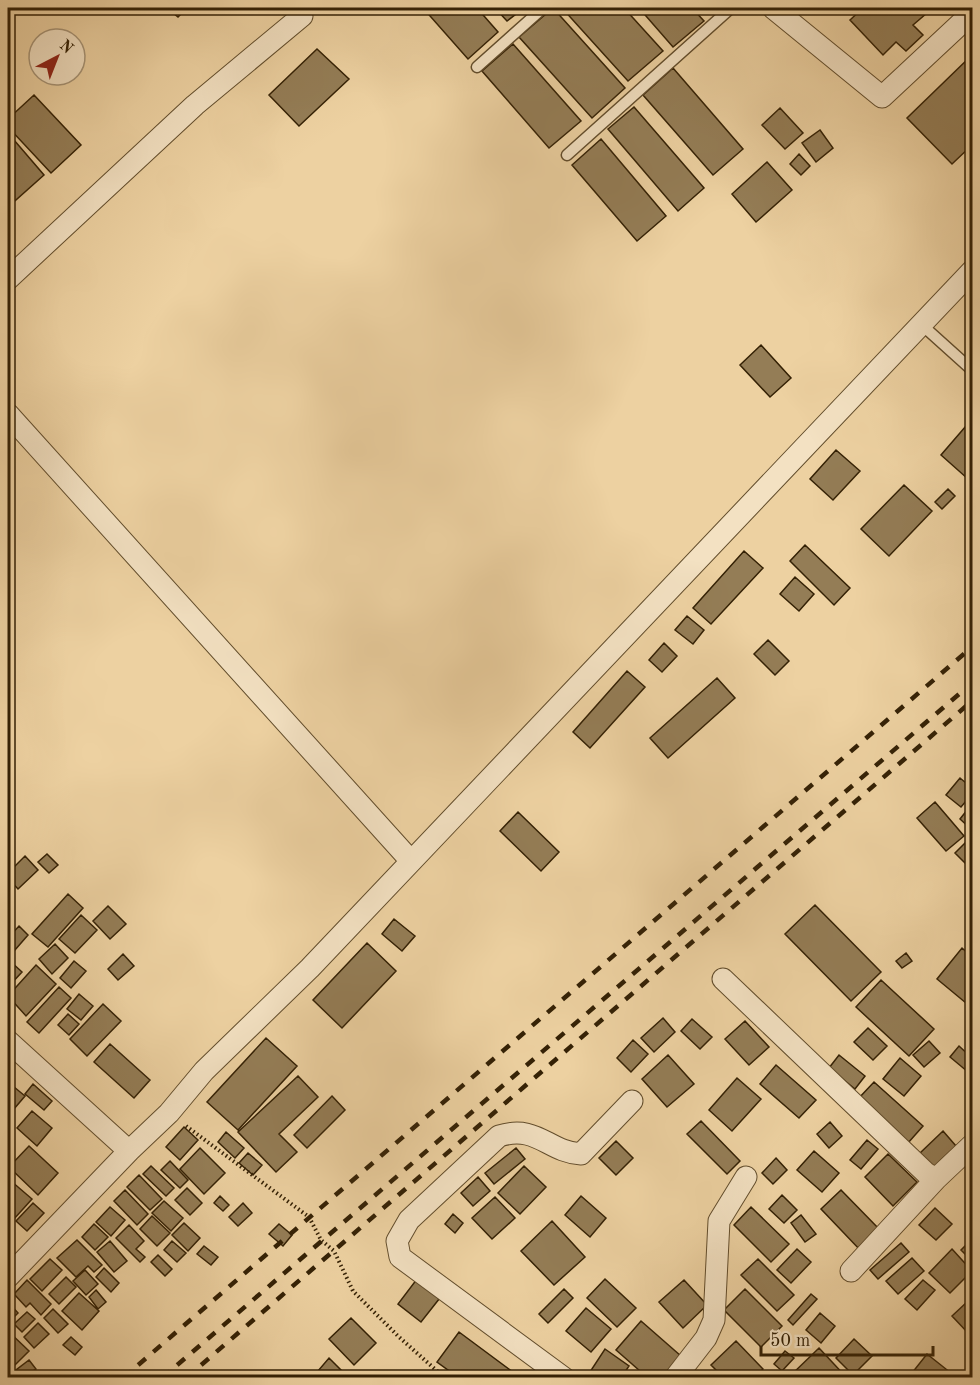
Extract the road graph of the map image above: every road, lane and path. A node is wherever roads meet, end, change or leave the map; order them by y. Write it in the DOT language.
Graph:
graph roads {
  1 [pos="543,8"];
  2 [pos="730,8"];
  3 [pos="773,8"];
  4 [pos="972,13"];
  5 [pos="302,16"];
  6 [pos="477,67"];
  7 [pos="567,155"];
  8 [pos="972,271"];
  9 [pos="8,279"];
  10 [pos="922,325"];
  11 [pos="972,370"];
  12 [pos="8,414"];
  13 [pos="411,861"];
  14 [pos="723,979"];
  15 [pos="8,1041"];
  16 [pos="633,1101"];
  17 [pos="169,1113"];
  18 [pos="972,1145"];
  19 [pos="129,1151"];
  20 [pos="746,1177"];
  21 [pos="936,1179"];
  22 [pos="851,1271"];
  23 [pos="8,1277"];
  24 [pos="446,1377"];
  25 [pos="564,1377"];
  26 [pos="675,1377"];
  1 -- 6 [label="lane"];
  2 -- 7 [label="lane"];
  3 -- 4 [label="street"];
  5 -- 9 [label="street"];
  8 -- 10 [label="street"];
  10 -- 11 [label="lane"];
  10 -- 13 [label="street"];
  12 -- 13 [label="street"];
  13 -- 17 [label="street"];
  14 -- 21 [label="street"];
  15 -- 19 [label="street"];
  16 -- 25 [label="street"];
  17 -- 19 [label="street"];
  17 -- 24 [label="path"];
  18 -- 21 [label="street"];
  19 -- 23 [label="street"];
  20 -- 26 [label="street"];
  21 -- 22 [label="street"];
}
